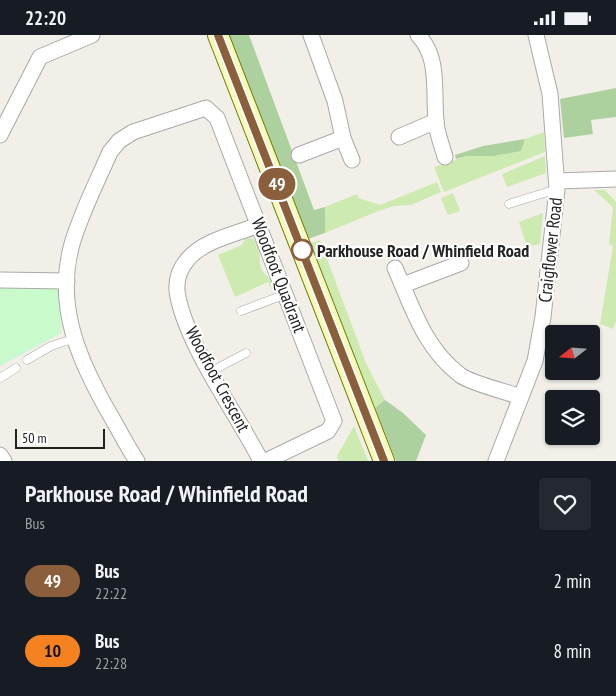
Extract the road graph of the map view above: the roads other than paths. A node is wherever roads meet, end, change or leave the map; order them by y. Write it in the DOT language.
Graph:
graph roads {
  1 [pos="92,35"];
  2 [pos="218,35"];
  3 [pos="311,35"];
  4 [pos="418,35"];
  5 [pos="536,35"];
  6 [pos="436,121"];
  7 [pos="0,135"];
  8 [pos="399,137"];
  9 [pos="343,138"];
  10 [pos="299,155"];
  11 [pos="445,157"];
  12 [pos="352,160"];
  13 [pos="616,179"];
  14 [pos="557,185"];
  15 [pos="509,204"];
  16 [pos="259,225"];
  17 [pos="461,263"];
  18 [pos="395,268"];
  19 [pos="0,281"];
  20 [pos="67,281"];
  21 [pos="403,285"];
  22 [pos="286,294"];
  23 [pos="241,311"];
  24 [pos="73,339"];
  25 [pos="246,353"];
  26 [pos="27,360"];
  27 [pos="16,368"];
  28 [pos="210,372"];
  29 [pos="0,378"];
  30 [pos="521,397"];
  31 [pos="0,455"];
  32 [pos="136,460"];
  33 [pos="4,461"];
  34 [pos="261,461"];
  35 [pos="266,461"];
  36 [pos="384,461"];
  37 [pos="496,461"];
  1 -- 7 [label="street"];
  2 -- 36 [label="main road"];
  3 -- 9 [label="street"];
  4 -- 6 [label="street"];
  5 -- 14 [label="street, Craigflower Road"];
  6 -- 8 [label="street"];
  6 -- 11 [label="street"];
  9 -- 10 [label="street"];
  9 -- 12 [label="street"];
  13 -- 14 [label="street, Craigflower Road"];
  14 -- 15 [label="lane"];
  14 -- 30 [label="street, Craigflower Road"];
  16 -- 20 [label="street, Woodfoot Quadrant"];
  16 -- 22 [label="street, Woodfoot Quadrant"];
  16 -- 28 [label="street, Woodfoot Crescent"];
  17 -- 21 [label="street"];
  18 -- 21 [label="street"];
  19 -- 20 [label="street"];
  20 -- 24 [label="street, Woodfoot Quadrant"];
  21 -- 30 [label="street"];
  22 -- 23 [label="lane"];
  22 -- 35 [label="street, Woodfoot Quadrant"];
  24 -- 26 [label="lane"];
  24 -- 32 [label="street, Woodfoot Quadrant"];
  25 -- 28 [label="lane"];
  27 -- 29 [label="lane"];
  28 -- 34 [label="street, Woodfoot Crescent"];
  30 -- 37 [label="street, Craigflower Road"];
  31 -- 33 [label="street"];
}
